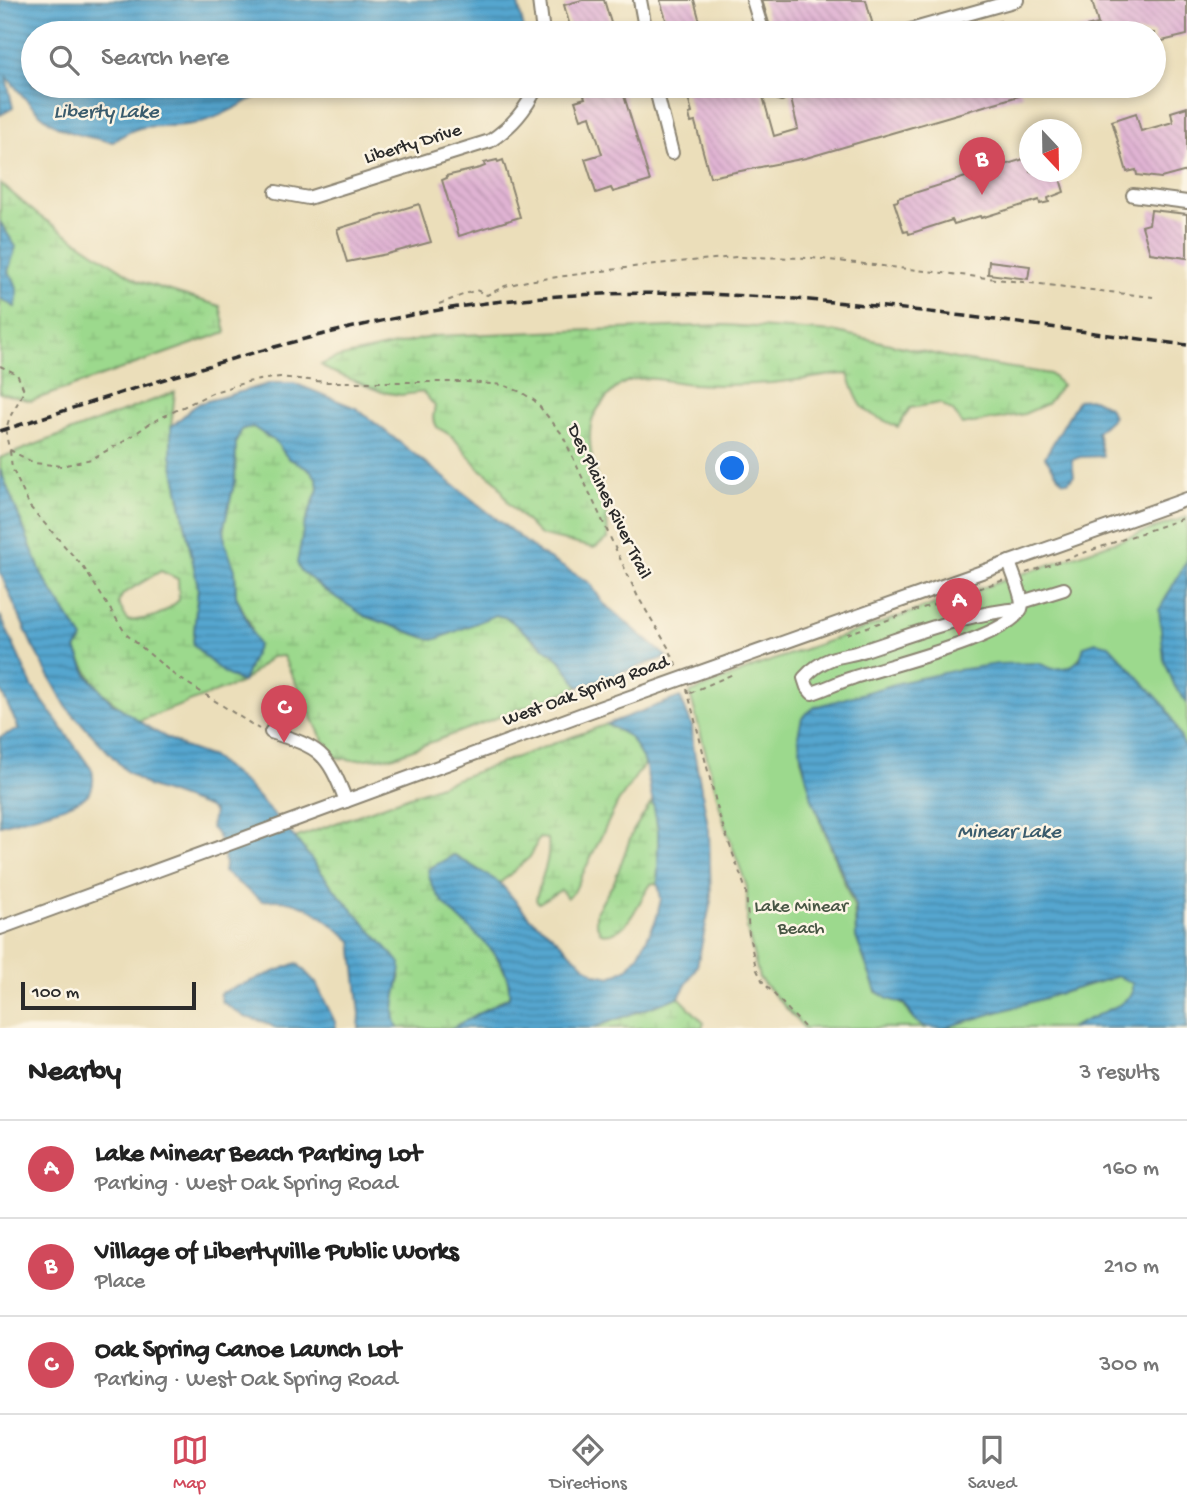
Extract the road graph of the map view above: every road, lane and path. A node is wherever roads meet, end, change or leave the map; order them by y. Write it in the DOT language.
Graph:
graph roads {
  1 [pos="539,0"];
  2 [pos="640,0"];
  3 [pos="753,0"];
  4 [pos="962,0"];
  5 [pos="1017,0"];
  6 [pos="967,14"];
  7 [pos="541,21"];
  8 [pos="644,21"];
  9 [pos="759,21"];
  10 [pos="942,21"];
  11 [pos="530,98"];
  12 [pos="658,98"];
  13 [pos="672,153"];
  14 [pos="276,192"];
  15 [pos="1133,195"];
  16 [pos="1187,202"];
  17 [pos="1153,297"];
  18 [pos="439,304"];
  19 [pos="2,366"];
  20 [pos="10,450"];
  21 [pos="1187,499"];
  22 [pos="1187,517"];
  23 [pos="1009,562"];
  24 [pos="1013,577"];
  25 [pos="1064,589"];
  26 [pos="1021,605"];
  27 [pos="837,637"];
  28 [pos="737,673"];
  29 [pos="682,678"];
  30 [pos="688,694"];
  31 [pos="271,732"];
  32 [pos="346,801"];
  33 [pos="0,928"];
  34 [pos="805,1028"];
  1 -- 7 [label="street"];
  2 -- 8 [label="street"];
  3 -- 9 [label="street"];
  4 -- 6 [label="street"];
  5 -- 6 [label="street"];
  6 -- 10 [label="street"];
  11 -- 14 [label="street, Liberty Drive"];
  12 -- 13 [label="street"];
  15 -- 16 [label="street"];
  17 -- 18 [label="path"];
  19 -- 20 [label="path"];
  20 -- 29 [label="path, Des Plaines River Trail"];
  20 -- 31 [label="path"];
  21 -- 23 [label="street, West Oak Spring Road"];
  22 -- 24 [label="path"];
  23 -- 24 [label="street"];
  23 -- 29 [label="street, West Oak Spring Road"];
  24 -- 26 [label="street"];
  24 -- 27 [label="path"];
  25 -- 26 [label="street"];
  26 -- 26 [label="street"];
  28 -- 30 [label="path"];
  29 -- 30 [label="path, Des Plaines River Trail"];
  29 -- 32 [label="street, West Oak Spring Road"];
  30 -- 34 [label="path, Des Plaines River Trail"];
  31 -- 32 [label="street"];
  32 -- 33 [label="street, West Oak Spring Road"];
}
